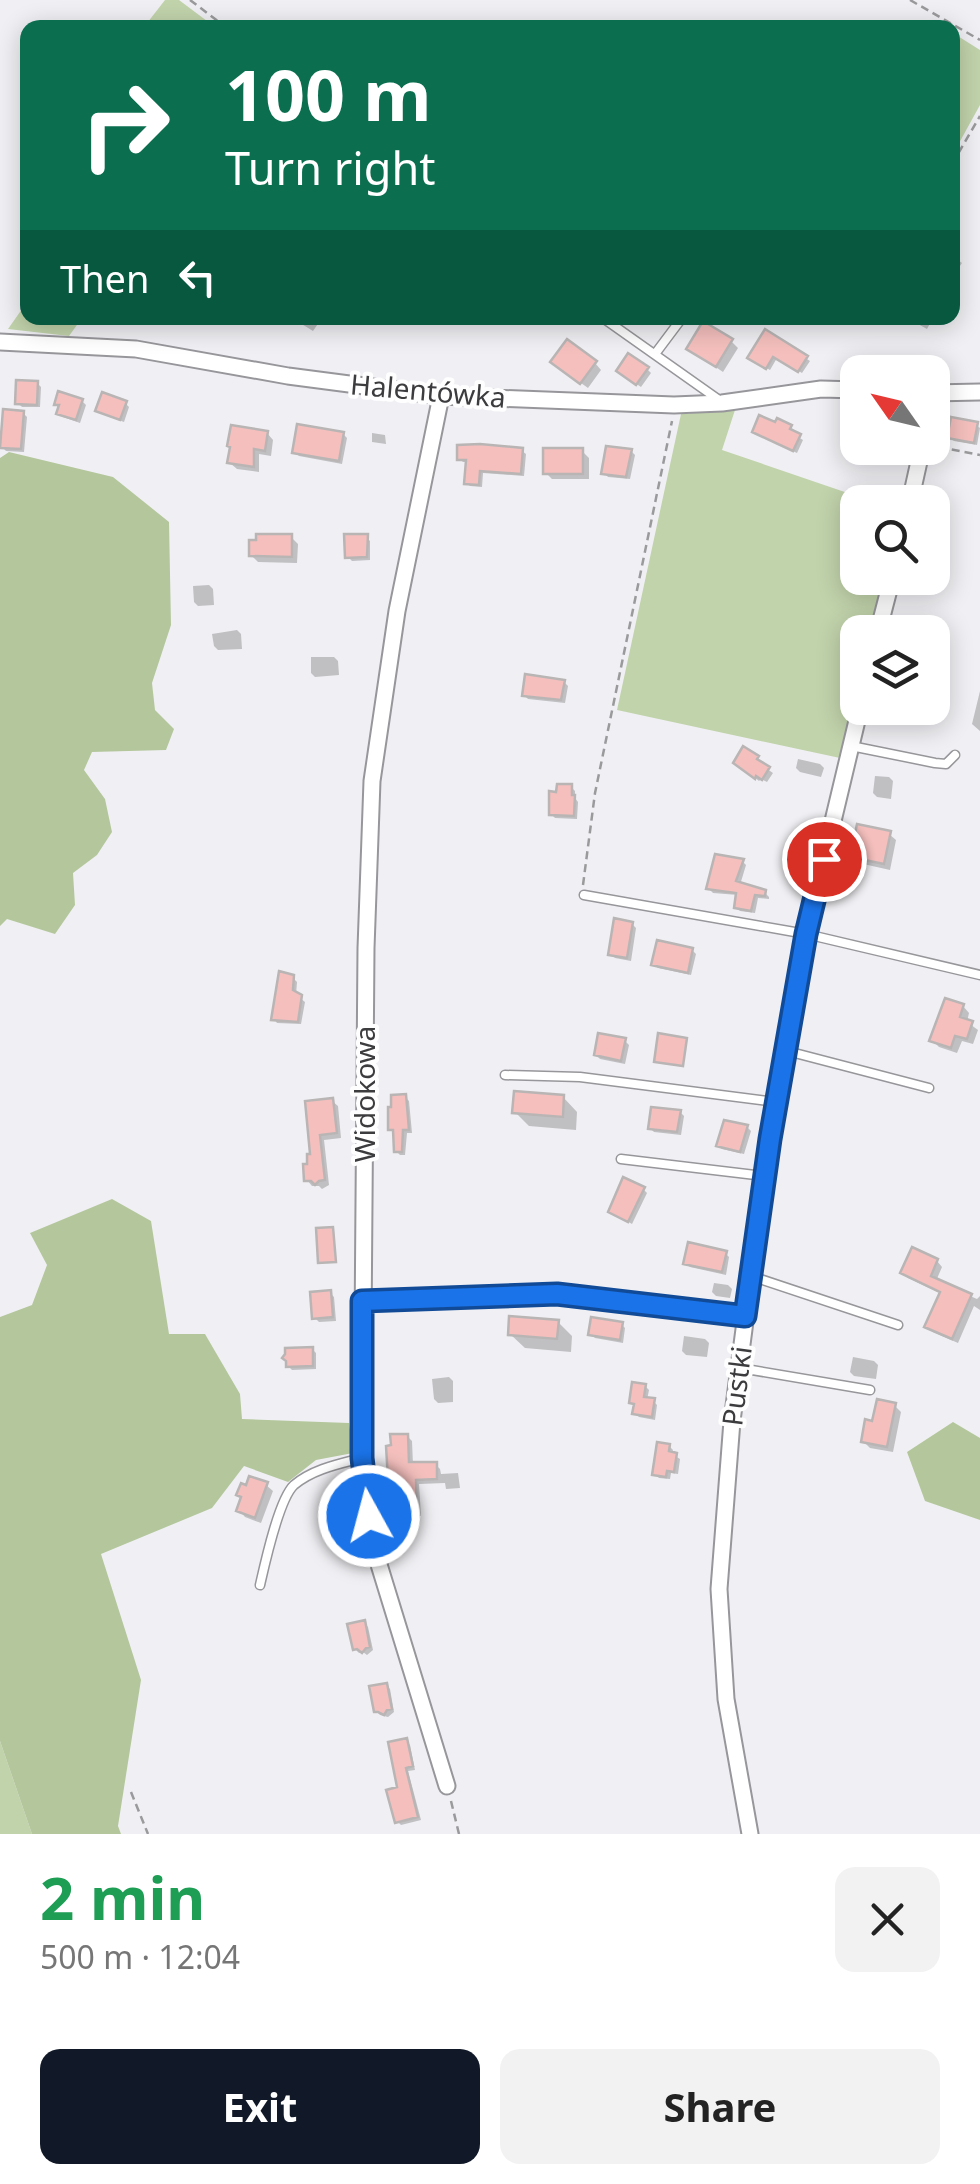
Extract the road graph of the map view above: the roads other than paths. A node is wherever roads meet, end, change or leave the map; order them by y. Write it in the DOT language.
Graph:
graph roads {
  1 [pos="614,325"];
  2 [pos="677,325"];
  3 [pos="0,342"];
  4 [pos="654,354"];
  5 [pos="840,390"];
  6 [pos="950,392"];
  7 [pos="980,392"];
  8 [pos="441,396"];
  9 [pos="722,403"];
  10 [pos="856,725"];
  11 [pos="851,746"];
  12 [pos="955,754"];
  13 [pos="584,895"];
  14 [pos="806,934"];
  15 [pos="980,975"];
  16 [pos="787,1052"];
  17 [pos="505,1075"];
  18 [pos="930,1088"];
  19 [pos="776,1102"];
  20 [pos="621,1159"];
  21 [pos="764,1176"];
  22 [pos="751,1276"];
  23 [pos="362,1301"];
  24 [pos="745,1316"];
  25 [pos="898,1325"];
  26 [pos="740,1368"];
  27 [pos="870,1390"];
  28 [pos="362,1458"];
  29 [pos="260,1584"];
  30 [pos="447,1786"];
  31 [pos="750,1834"];
  1 -- 4 [label="lane"];
  2 -- 4 [label="lane"];
  3 -- 8 [label="street, Halentówka"];
  4 -- 9 [label="lane"];
  5 -- 9 [label="street, Halentówka"];
  6 -- 7 [label="street"];
  8 -- 9 [label="street, Halentówka"];
  8 -- 23 [label="street, Widokowa"];
  10 -- 11 [label="street, Pustki"];
  11 -- 12 [label="lane"];
  11 -- 14 [label="street, Pustki"];
  13 -- 14 [label="lane"];
  14 -- 15 [label="lane"];
  14 -- 16 [label="street, Pustki"];
  16 -- 18 [label="lane"];
  16 -- 19 [label="street, Pustki"];
  17 -- 19 [label="lane"];
  19 -- 21 [label="street, Pustki"];
  20 -- 21 [label="lane"];
  21 -- 22 [label="street, Pustki"];
  22 -- 24 [label="street, Pustki"];
  22 -- 25 [label="lane"];
  23 -- 24 [label="lane"];
  23 -- 28 [label="street, Widokowa"];
  24 -- 26 [label="street, Pustki"];
  26 -- 27 [label="lane"];
  26 -- 31 [label="street, Pustki"];
  28 -- 29 [label="lane"];
  28 -- 30 [label="street, Widokowa"];
}
